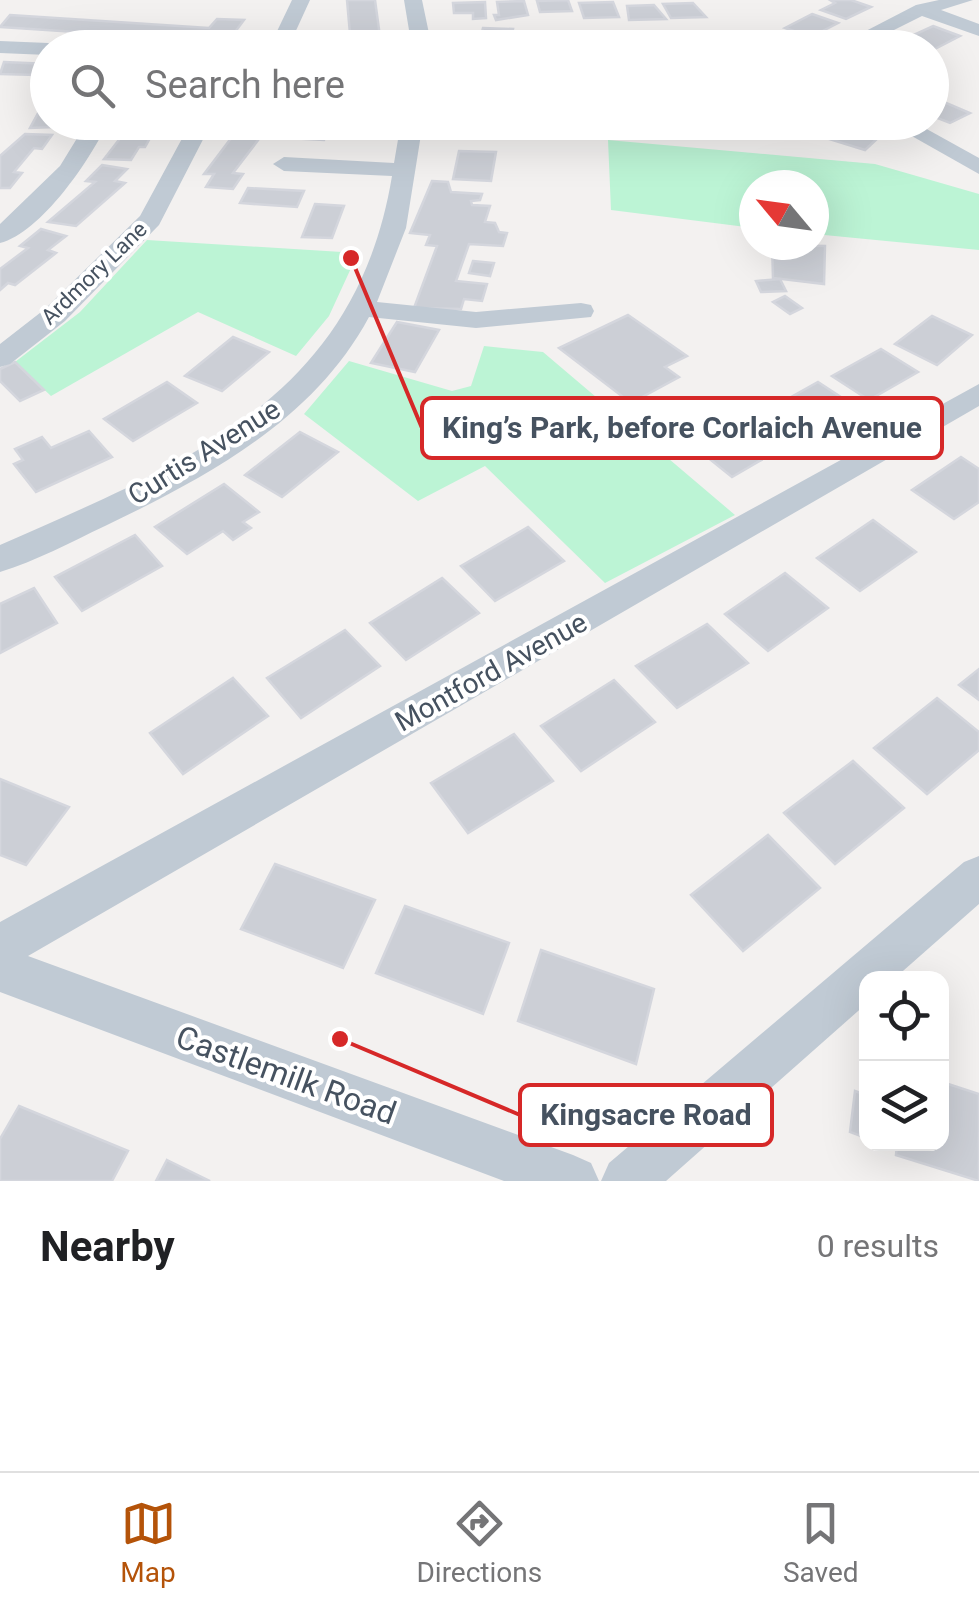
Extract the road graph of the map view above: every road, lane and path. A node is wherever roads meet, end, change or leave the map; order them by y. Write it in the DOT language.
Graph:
graph roads {
  1 [pos="302,0"];
  2 [pos="413,0"];
  3 [pos="964,0"];
  4 [pos="922,9"];
  5 [pos="287,30"];
  6 [pos="419,30"];
  7 [pos="879,30"];
  8 [pos="979,30"];
  9 [pos="0,47"];
  10 [pos="30,48"];
  11 [pos="90,140"];
  12 [pos="192,140"];
  13 [pos="409,140"];
  14 [pos="931,140"];
  15 [pos="284,164"];
  16 [pos="979,166"];
  17 [pos="403,170"];
  18 [pos="0,236"];
  19 [pos="360,308"];
  20 [pos="581,312"];
  21 [pos="0,358"];
  22 [pos="979,393"];
  23 [pos="0,559"];
  24 [pos="979,876"];
  25 [pos="0,947"];
  26 [pos="0,969"];
  27 [pos="573,1181"];
  28 [pos="627,1181"];
  1 -- 5 [label="street"];
  2 -- 6 [label="street"];
  3 -- 4 [label="street"];
  4 -- 7 [label="street"];
  4 -- 8 [label="street"];
  9 -- 10 [label="street"];
  11 -- 18 [label="street"];
  12 -- 21 [label="street, Ardmory Lane"];
  13 -- 17 [label="street, Curtis Avenue"];
  14 -- 16 [label="street"];
  15 -- 17 [label="street"];
  17 -- 19 [label="street, Curtis Avenue"];
  19 -- 20 [label="street"];
  19 -- 23 [label="street, Curtis Avenue"];
  22 -- 25 [label="street, Montford Avenue"];
  24 -- 28 [label="street"];
  26 -- 27 [label="street, Castlemilk Road"];
}
